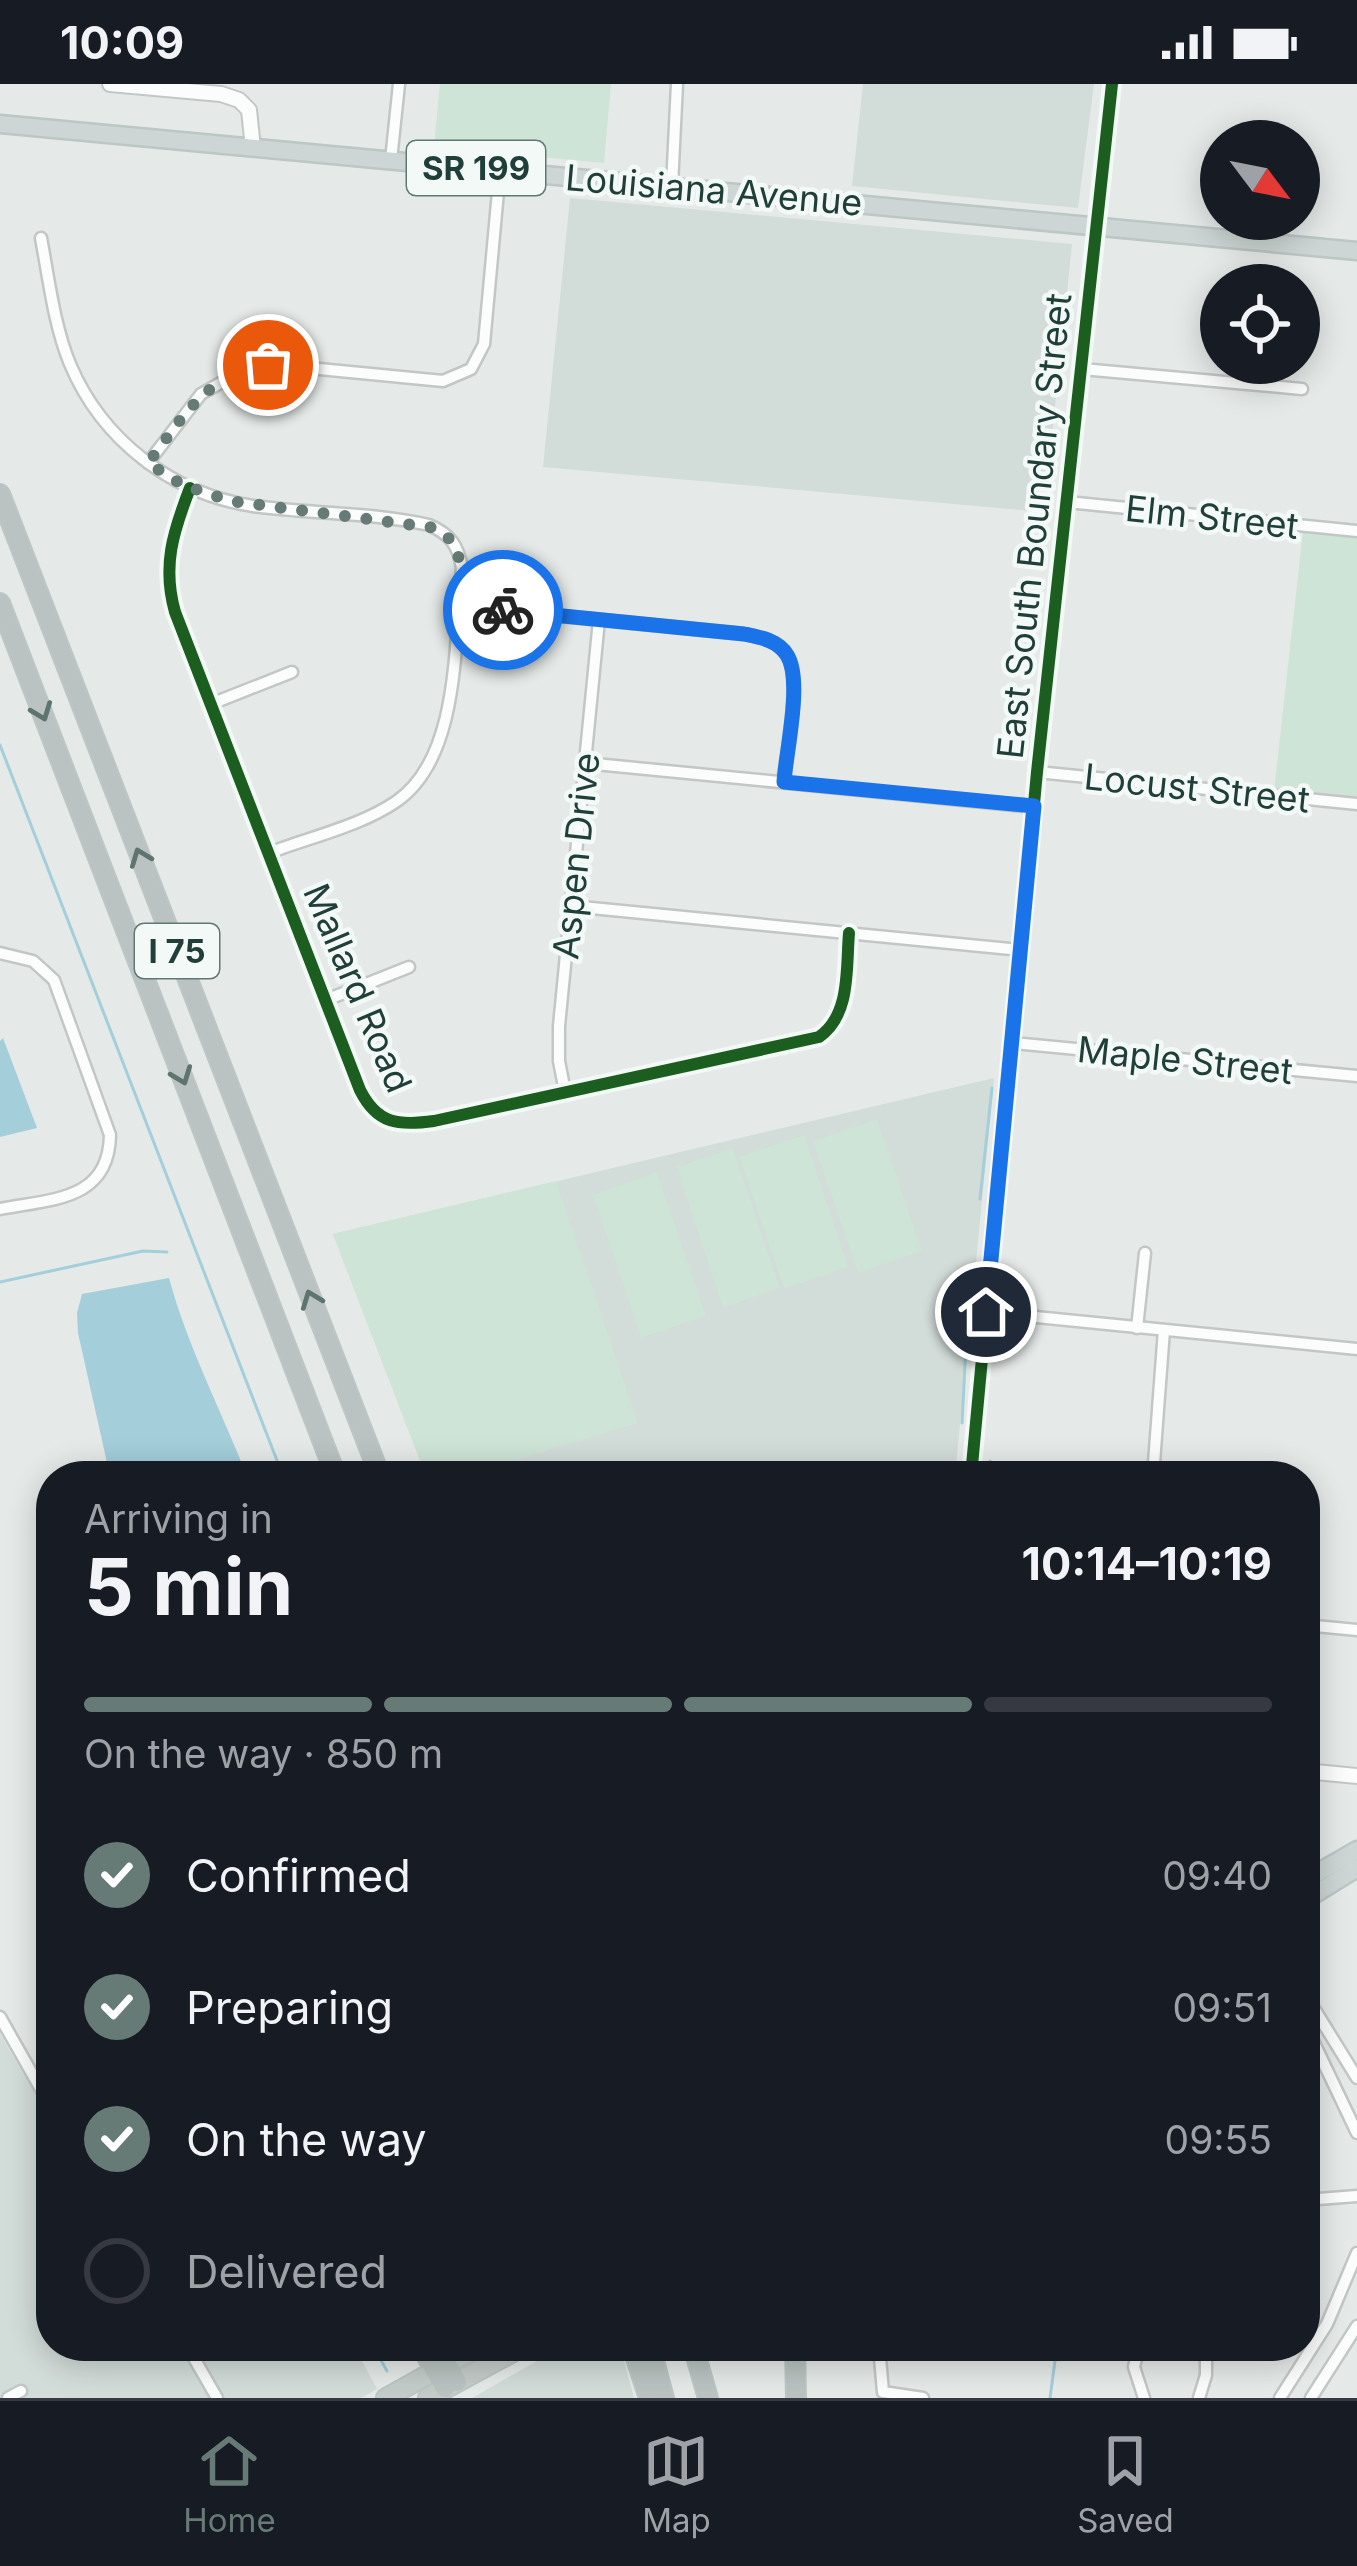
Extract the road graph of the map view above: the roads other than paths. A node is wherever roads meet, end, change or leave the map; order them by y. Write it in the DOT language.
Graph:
graph roads {
  1 [pos="110,84"];
  2 [pos="399,84"];
  3 [pos="677,84"];
  4 [pos="1112,84"];
  5 [pos="0,124"];
  6 [pos="253,148"];
  7 [pos="392,160"];
  8 [pos="500,170"];
  9 [pos="672,186"];
  10 [pos="1097,227"];
  11 [pos="40,238"];
  12 [pos="1357,251"];
  13 [pos="1082,369"];
  14 [pos="1302,389"];
  15 [pos="148,463"];
  16 [pos="190,488"];
  17 [pos="0,494"];
  18 [pos="1067,502"];
  19 [pos="1357,531"];
  20 [pos="0,603"];
  21 [pos="458,606"];
  22 [pos="598,620"];
  23 [pos="292,672"];
  24 [pos="212,704"];
  25 [pos="585,763"];
  26 [pos="1037,772"];
  27 [pos="784,782"];
  28 [pos="1357,803"];
  29 [pos="1034,806"];
  30 [pos="269,853"];
  31 [pos="571,906"];
  32 [pos="849,933"];
  33 [pos="1021,950"];
  34 [pos="0,953"];
  35 [pos="409,967"];
  36 [pos="326,1000"];
  37 [pos="1013,1043"];
  38 [pos="1357,1076"];
  39 [pos="565,1092"];
  40 [pos="0,1209"];
  41 [pos="1145,1253"];
  42 [pos="986,1312"];
  43 [pos="1137,1328"];
  44 [pos="1164,1330"];
  45 [pos="1357,1349"];
  46 [pos="330,1461"];
  47 [pos="376,1461"];
  48 [pos="972,1461"];
  49 [pos="1154,1461"];
  50 [pos="1320,1626"];
  51 [pos="1357,1630"];
  52 [pos="1320,1772"];
  53 [pos="1357,1776"];
  54 [pos="1357,1850"];
  55 [pos="1357,1868"];
  56 [pos="1320,1871"];
  57 [pos="1320,1891"];
  58 [pos="0,2017"];
  59 [pos="1320,2018"];
  60 [pos="1320,2051"];
  61 [pos="1357,2078"];
  62 [pos="36,2081"];
  63 [pos="1353,2111"];
  64 [pos="1357,2133"];
  65 [pos="1357,2196"];
  66 [pos="1320,2199"];
  67 [pos="1357,2253"];
  68 [pos="1357,2326"];
  69 [pos="1320,2335"];
  70 [pos="196,2361"];
  71 [pos="475,2361"];
  72 [pos="481,2361"];
  73 [pos="637,2361"];
  74 [pos="654,2361"];
  75 [pos="697,2361"];
  76 [pos="795,2361"];
  77 [pos="880,2361"];
  78 [pos="1132,2361"];
  79 [pos="1135,2361"];
  80 [pos="1206,2361"];
  81 [pos="1304,2361"];
  82 [pos="1134,2367"];
  83 [pos="441,2375"];
  84 [pos="21,2391"];
  85 [pos="923,2397"];
  86 [pos="1202,2397"];
  87 [pos="8,2398"];
  88 [pos="217,2398"];
  89 [pos="386,2398"];
  90 [pos="649,2398"];
  91 [pos="664,2398"];
  92 [pos="708,2398"];
  93 [pos="796,2398"];
  94 [pos="1144,2398"];
  95 [pos="1280,2398"];
  96 [pos="1310,2398"];
  1 -- 6 [label="street"];
  2 -- 7 [label="street"];
  3 -- 9 [label="street"];
  4 -- 10 [label="street, East South Boundary Street"];
  5 -- 6 [label="main road, Louisiana Avenue / SR 199"];
  6 -- 7 [label="main road, Louisiana Avenue / SR 199"];
  7 -- 8 [label="main road, Louisiana Avenue / SR 199"];
  8 -- 9 [label="main road, Louisiana Avenue / SR 199"];
  8 -- 15 [label="street"];
  9 -- 10 [label="main road, Louisiana Avenue / SR 199"];
  10 -- 12 [label="main road, Louisiana Avenue / SR 199"];
  10 -- 13 [label="street, East South Boundary Street"];
  11 -- 15 [label="street"];
  13 -- 14 [label="street"];
  13 -- 18 [label="street, East South Boundary Street"];
  15 -- 16 [label="street"];
  16 -- 21 [label="street"];
  16 -- 24 [label="street, Mallard Road"];
  47 -- 17 [label="highway, I 75, one-way"];
  18 -- 19 [label="street, Elm Street"];
  18 -- 26 [label="street, East South Boundary Street"];
  20 -- 46 [label="highway, I 75, one-way"];
  21 -- 22 [label="street"];
  21 -- 30 [label="street"];
  22 -- 25 [label="street, Aspen Drive"];
  22 -- 27 [label="street"];
  23 -- 24 [label="street"];
  24 -- 30 [label="street, Mallard Road"];
  25 -- 27 [label="street"];
  25 -- 31 [label="street, Aspen Drive"];
  26 -- 28 [label="street, Locust Street"];
  26 -- 29 [label="street, East South Boundary Street"];
  27 -- 29 [label="street"];
  29 -- 33 [label="street, East South Boundary Street"];
  30 -- 36 [label="street, Mallard Road"];
  31 -- 32 [label="street"];
  31 -- 39 [label="street, Aspen Drive"];
  32 -- 33 [label="street"];
  32 -- 39 [label="street, Mallard Road"];
  33 -- 37 [label="street, East South Boundary Street"];
  34 -- 40 [label="street"];
  35 -- 36 [label="street"];
  36 -- 39 [label="street, Mallard Road"];
  37 -- 38 [label="street, Maple Street"];
  37 -- 42 [label="street, East South Boundary Street"];
  41 -- 43 [label="street"];
  42 -- 43 [label="street"];
  42 -- 48 [label="street, East South Boundary Street"];
  43 -- 44 [label="street"];
  44 -- 45 [label="street"];
  44 -- 49 [label="street"];
  50 -- 51 [label="street"];
  52 -- 53 [label="street"];
  54 -- 56 [label="main road"];
  55 -- 57 [label="main road"];
  58 -- 62 [label="street"];
  59 -- 61 [label="street"];
  60 -- 63 [label="street"];
  63 -- 64 [label="street"];
  65 -- 66 [label="street"];
  67 -- 69 [label="street"];
  68 -- 96 [label="street"];
  70 -- 88 [label="street"];
  71 -- 83 [label="highway"];
  72 -- 83 [label="highway"];
  73 -- 90 [label="highway"];
  74 -- 91 [label="highway"];
  75 -- 92 [label="highway"];
  76 -- 93 [label="highway"];
  77 -- 85 [label="street"];
  78 -- 82 [label="street"];
  79 -- 82 [label="street"];
  80 -- 86 [label="street"];
  81 -- 95 [label="street"];
  82 -- 94 [label="street"];
  83 -- 89 [label="highway"];
  84 -- 87 [label="street"];
}
